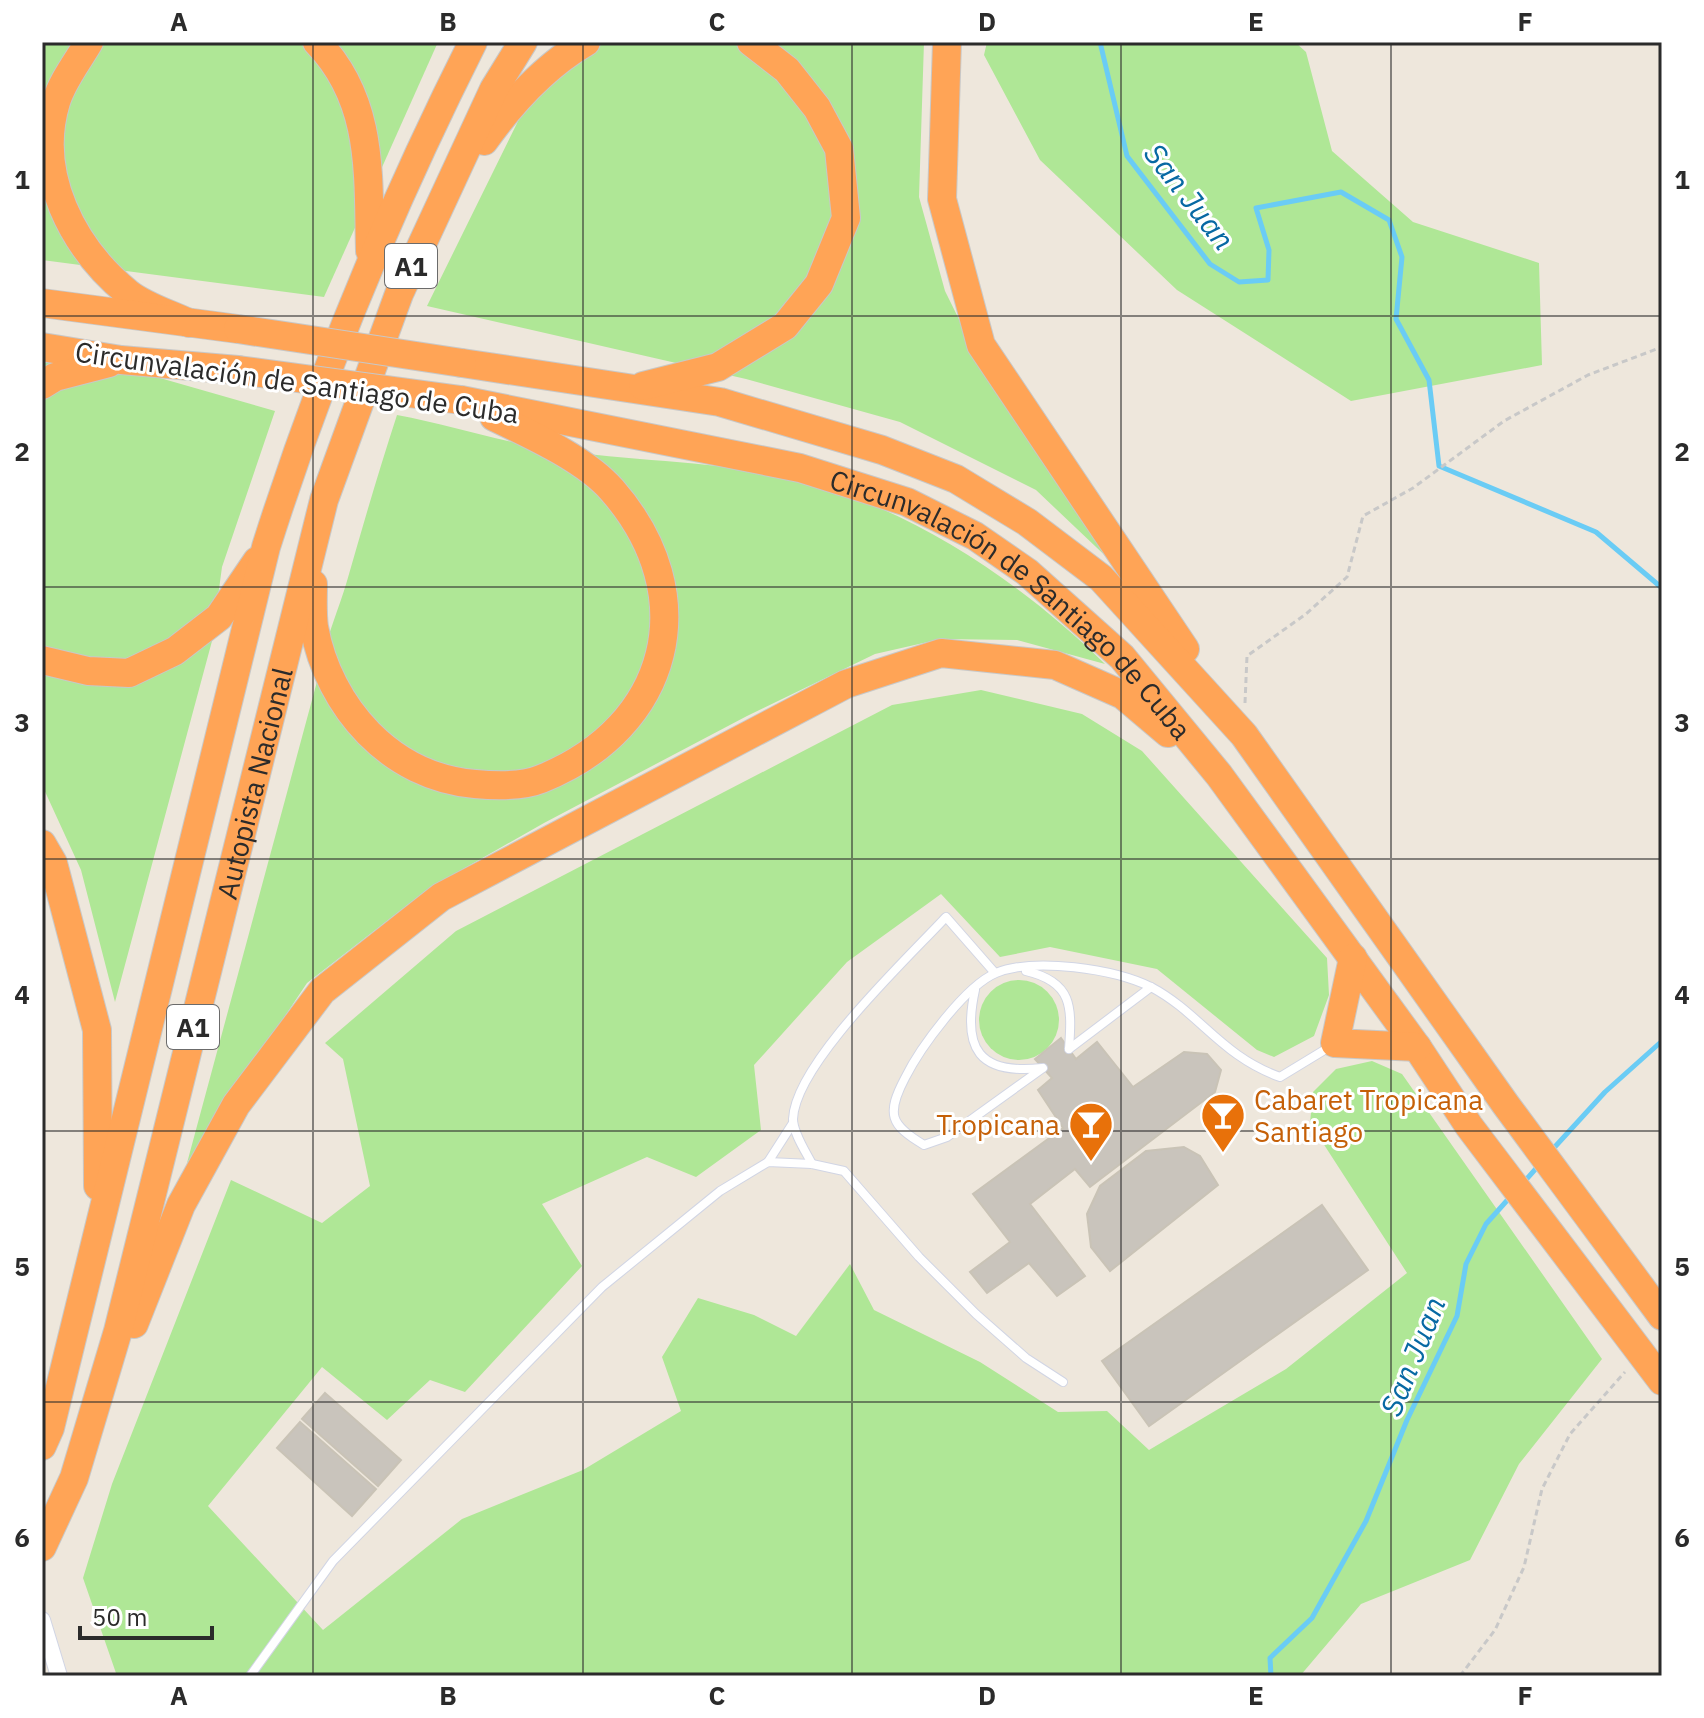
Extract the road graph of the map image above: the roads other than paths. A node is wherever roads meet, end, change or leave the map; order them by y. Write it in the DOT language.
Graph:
graph roads {
  1 [pos="89,42"];
  2 [pos="317,42"];
  3 [pos="473,42"];
  4 [pos="523,42"];
  5 [pos="586,42"];
  6 [pos="751,42"];
  7 [pos="947,42"];
  8 [pos="436,211"];
  9 [pos="370,264"];
  10 [pos="42,303"];
  11 [pos="189,323"];
  12 [pos="42,347"];
  13 [pos="121,360"];
  14 [pos="42,385"];
  15 [pos="630,389"];
  16 [pos="461,400"];
  17 [pos="324,500"];
  18 [pos="266,547"];
  19 [pos="42,660"];
  20 [pos="1244,735"];
  21 [pos="1219,775"];
  22 [pos="42,844"];
  23 [pos="1353,958"];
  24 [pos="1020,970"];
  25 [pos="995,973"];
  26 [pos="1151,987"];
  27 [pos="975,990"];
  28 [pos="1335,1043"];
  29 [pos="1417,1047"];
  30 [pos="793,1123"];
  31 [pos="768,1162"];
  32 [pos="812,1164"];
  33 [pos="95,1243"];
  34 [pos="1662,1316"];
  35 [pos="1662,1381"];
  36 [pos="1063,1382"];
  37 [pos="42,1446"];
  38 [pos="74,1478"];
  39 [pos="42,1547"];
  40 [pos="42,1620"];
  41 [pos="59,1676"];
  42 [pos="250,1676"];
  1 -- 11 [label="highway"];
  2 -- 9 [label="highway"];
  3 -- 9 [label="highway, Autopista Nacional / A1"];
  4 -- 8 [label="highway, Autopista Nacional / A1"];
  5 -- 8 [label="highway"];
  6 -- 15 [label="highway"];
  7 -- 20 [label="highway"];
  8 -- 17 [label="highway, Autopista Nacional / A1"];
  9 -- 18 [label="highway, Autopista Nacional / A1"];
  10 -- 11 [label="highway, Circunvalación de Santiago de Cuba"];
  11 -- 15 [label="highway, Circunvalación de Santiago de Cuba, bridge"];
  12 -- 13 [label="highway, Circunvalación de Santiago de Cuba"];
  13 -- 14 [label="highway"];
  13 -- 16 [label="highway, Circunvalación de Santiago de Cuba, bridge"];
  15 -- 20 [label="highway, Circunvalación de Santiago de Cuba"];
  16 -- 17 [label="highway"];
  16 -- 21 [label="highway, Circunvalación de Santiago de Cuba"];
  17 -- 38 [label="highway, Autopista Nacional / A1"];
  18 -- 19 [label="highway"];
  18 -- 33 [label="highway, Autopista Nacional / A1"];
  20 -- 34 [label="highway, Circunvalación de Santiago de Cuba"];
  21 -- 23 [label="highway, Circunvalación de Santiago de Cuba"];
  21 -- 38 [label="highway"];
  22 -- 33 [label="highway"];
  23 -- 28 [label="highway"];
  23 -- 29 [label="highway, Circunvalación de Santiago de Cuba"];
  24 -- 25 [label="lane"];
  24 -- 26 [label="lane"];
  24 -- 26 [label="lane"];
  25 -- 27 [label="lane"];
  25 -- 30 [label="lane"];
  26 -- 28 [label="lane"];
  27 -- 27 [label="lane"];
  28 -- 29 [label="highway"];
  29 -- 35 [label="highway, Circunvalación de Santiago de Cuba"];
  30 -- 31 [label="lane"];
  30 -- 32 [label="lane"];
  31 -- 32 [label="lane"];
  31 -- 42 [label="lane"];
  32 -- 36 [label="lane"];
  33 -- 37 [label="highway, Autopista Nacional / A1"];
  38 -- 39 [label="highway, Autopista Nacional / A1"];
  40 -- 41 [label="street"];
}
